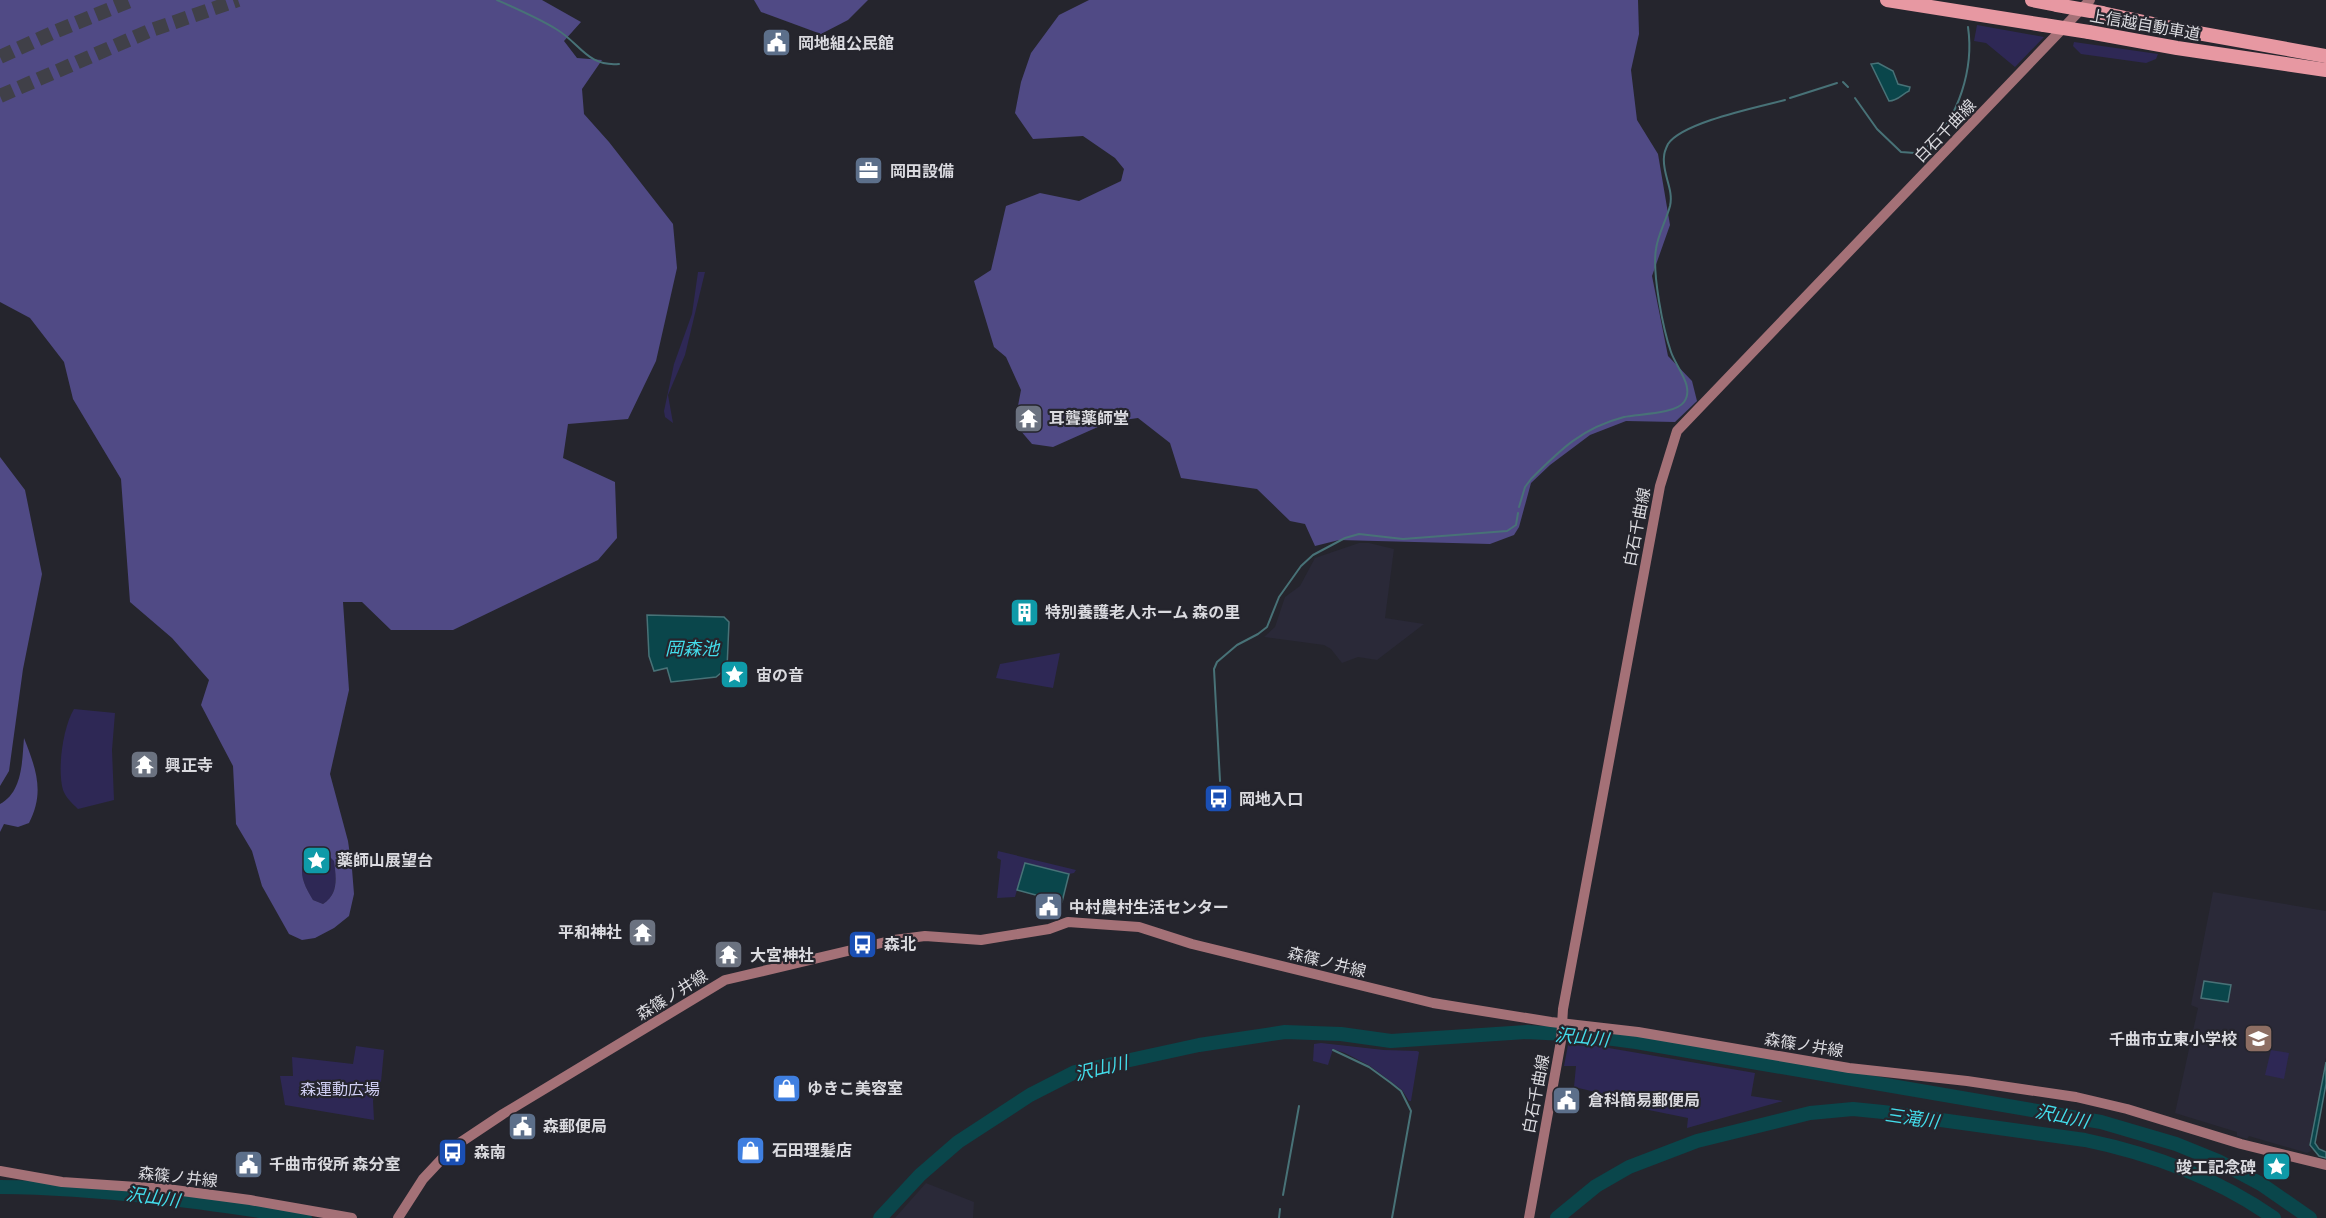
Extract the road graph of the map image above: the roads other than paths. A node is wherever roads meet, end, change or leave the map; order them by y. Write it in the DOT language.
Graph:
graph roads {
  1 [pos="1887,0"];
  2 [pos="2032,0"];
  3 [pos="2090,0"];
  4 [pos="2326,56"];
  5 [pos="2326,70"];
  6 [pos="1563,1024"];
  7 [pos="2326,1165"];
  8 [pos="0,1171"];
  9 [pos="352,1218"];
  10 [pos="398,1218"];
  11 [pos="1528,1218"];
  1 -- 5 [label="highway, 上信越自動車道, bridge"];
  2 -- 4 [label="highway, 上信越自動車道, bridge"];
  3 -- 6 [label="main road, 白石千曲線"];
  6 -- 7 [label="main road, 森篠ノ井線"];
  6 -- 10 [label="main road, 森篠ノ井線"];
  6 -- 11 [label="main road, 白石千曲線"];
  8 -- 9 [label="main road, 森篠ノ井線"];
}
